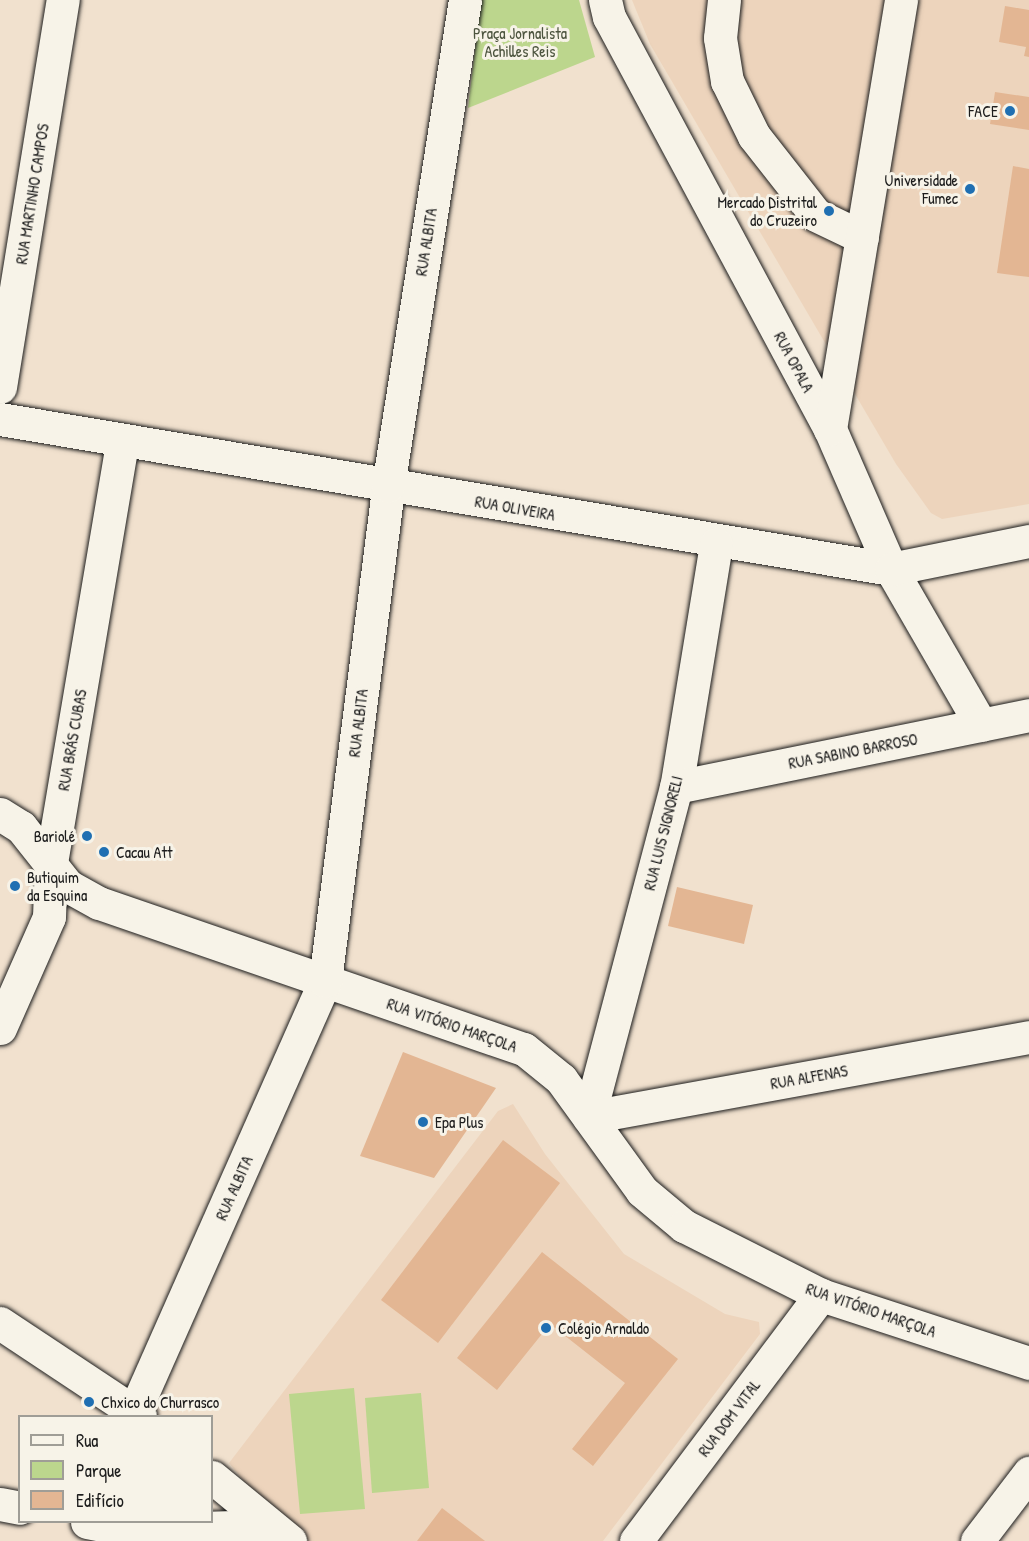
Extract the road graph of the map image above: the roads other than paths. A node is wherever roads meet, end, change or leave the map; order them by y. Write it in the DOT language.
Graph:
graph roads {
  1 [pos="63,0"];
  2 [pos="465,0"];
  3 [pos="605,0"];
  4 [pos="724,0"];
  5 [pos="901,0"];
  6 [pos="862,237"];
  7 [pos="0,387"];
  8 [pos="0,419"];
  9 [pos="830,429"];
  10 [pos="123,444"];
  11 [pos="388,486"];
  12 [pos="1029,541"];
  13 [pos="716,544"];
  14 [pos="891,570"];
  15 [pos="1029,715"];
  16 [pos="981,725"];
  17 [pos="676,787"];
  18 [pos="0,814"];
  19 [pos="51,863"];
  20 [pos="325,981"];
  21 [pos="0,1028"];
  22 [pos="1029,1036"];
  23 [pos="589,1117"];
  24 [pos="821,1296"];
  25 [pos="0,1323"];
  26 [pos="1029,1363"];
  27 [pos="137,1414"];
  28 [pos="1029,1473"];
  29 [pos="213,1479"];
  30 [pos="0,1504"];
  31 [pos="18,1508"];
  32 [pos="107,1523"];
  33 [pos="138,1526"];
  34 [pos="280,1534"];
  35 [pos="636,1541"];
  36 [pos="977,1541"];
  1 -- 7 [label="street, RUA MARTINHO CAMPOS"];
  2 -- 11 [label="street, RUA ALBITA"];
  3 -- 9 [label="street, RUA OPALA"];
  4 -- 6 [label="street"];
  5 -- 6 [label="street"];
  6 -- 9 [label="street"];
  8 -- 10 [label="street, RUA OLIVEIRA"];
  9 -- 14 [label="street, RUA OPALA"];
  10 -- 11 [label="street, RUA OLIVEIRA"];
  10 -- 19 [label="street, RUA BRÁS CUBAS"];
  11 -- 13 [label="street, RUA OLIVEIRA"];
  11 -- 20 [label="street, RUA ALBITA"];
  12 -- 14 [label="street, RUA OLIVEIRA"];
  13 -- 14 [label="street, RUA OLIVEIRA"];
  13 -- 17 [label="street, RUA LUIS SIGNORELI"];
  14 -- 16 [label="street, RUA OPALA"];
  15 -- 16 [label="street, RUA SABINO BARROSO"];
  16 -- 17 [label="street, RUA SABINO BARROSO"];
  17 -- 23 [label="street, RUA LUIS SIGNORELI"];
  18 -- 19 [label="street, RUA VITÓRIO MARÇOLA"];
  19 -- 20 [label="street, RUA VITÓRIO MARÇOLA"];
  19 -- 21 [label="street, RUA BRÁS CUBAS"];
  20 -- 23 [label="street, RUA VITÓRIO MARÇOLA"];
  20 -- 27 [label="street, RUA ALBITA"];
  22 -- 23 [label="street, RUA ALFENAS"];
  23 -- 24 [label="street, RUA VITÓRIO MARÇOLA"];
  24 -- 26 [label="street, RUA VITÓRIO MARÇOLA"];
  24 -- 35 [label="street, RUA DOM VITAL"];
  25 -- 27 [label="street"];
  28 -- 36 [label="street"];
  29 -- 34 [label="street"];
  30 -- 31 [label="street"];
  32 -- 33 [label="street"];
  33 -- 34 [label="street"];
}
